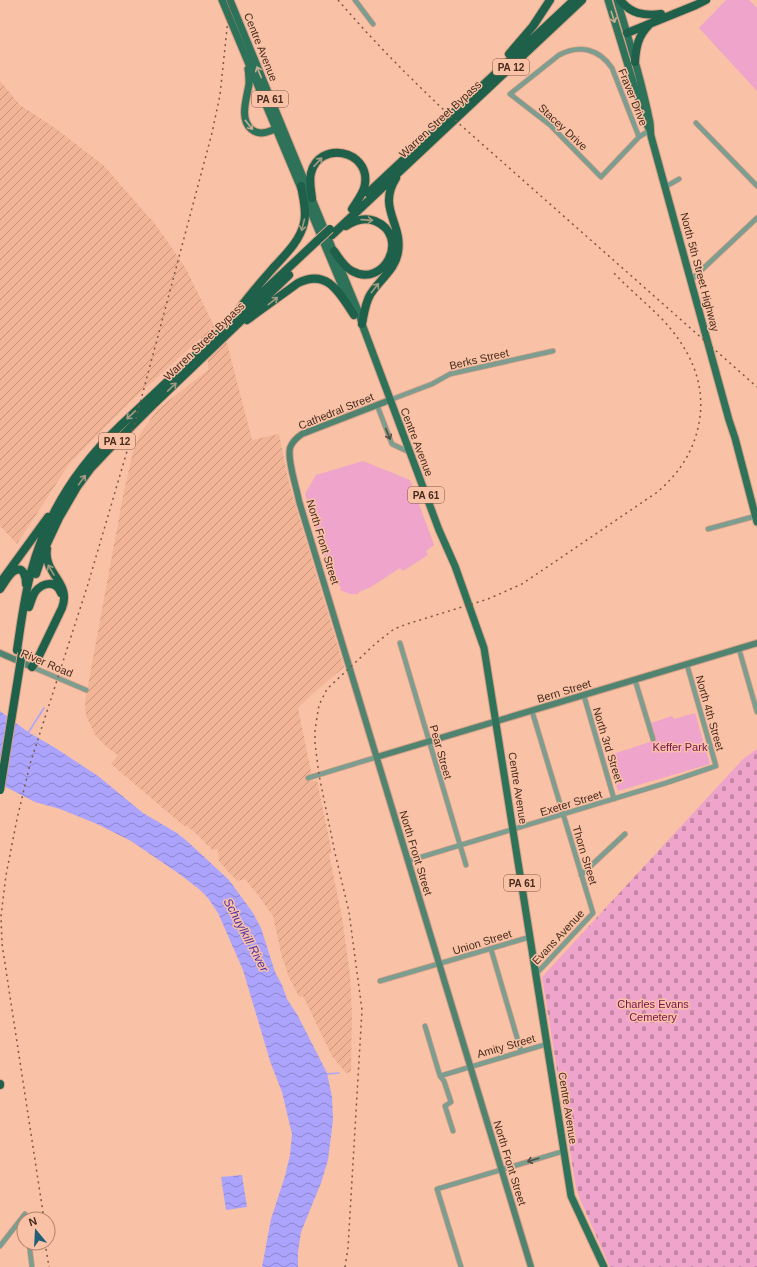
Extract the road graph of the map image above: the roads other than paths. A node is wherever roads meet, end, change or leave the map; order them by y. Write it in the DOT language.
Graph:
graph roads {
  1 [pos="222,0"];
  2 [pos="230,0"];
  3 [pos="355,0"];
  4 [pos="550,0"];
  5 [pos="574,0"];
  6 [pos="582,0"];
  7 [pos="608,0"];
  8 [pos="619,0"];
  9 [pos="696,0"];
  10 [pos="706,0"];
  11 [pos="661,14"];
  12 [pos="374,24"];
  13 [pos="651,24"];
  14 [pos="624,32"];
  15 [pos="247,60"];
  16 [pos="635,62"];
  17 [pos="474,94"];
  18 [pos="510,94"];
  19 [pos="696,123"];
  20 [pos="279,127"];
  21 [pos="650,130"];
  22 [pos="639,137"];
  23 [pos="400,171"];
  24 [pos="679,179"];
  25 [pos="301,186"];
  26 [pos="757,186"];
  27 [pos="665,187"];
  28 [pos="312,198"];
  29 [pos="352,208"];
  30 [pos="757,218"];
  31 [pos="331,232"];
  32 [pos="334,251"];
  33 [pos="691,280"];
  34 [pos="354,316"];
  35 [pos="362,324"];
  36 [pos="229,328"];
  37 [pos="553,351"];
  38 [pos="201,354"];
  39 [pos="390,400"];
  40 [pos="377,405"];
  41 [pos="293,443"];
  42 [pos="410,453"];
  43 [pos="65,493"];
  44 [pos="756,518"];
  45 [pos="708,528"];
  46 [pos="49,538"];
  47 [pos="0,583"];
  48 [pos="0,589"];
  49 [pos="26,595"];
  50 [pos="29,607"];
  51 [pos="400,643"];
  52 [pos="757,643"];
  53 [pos="739,649"];
  54 [pos="19,652"];
  55 [pos="0,653"];
  56 [pos="687,664"];
  57 [pos="32,667"];
  58 [pos="635,680"];
  59 [pos="86,690"];
  60 [pos="584,696"];
  61 [pos="532,711"];
  62 [pos="757,712"];
  63 [pos="496,722"];
  64 [pos="653,739"];
  65 [pos="428,742"];
  66 [pos="0,756"];
  67 [pos="376,757"];
  68 [pos="716,766"];
  69 [pos="308,778"];
  70 [pos="0,790"];
  71 [pos="614,799"];
  72 [pos="563,815"];
  73 [pos="513,830"];
  74 [pos="625,834"];
  75 [pos="460,846"];
  76 [pos="408,861"];
  77 [pos="466,866"];
  78 [pos="581,875"];
  79 [pos="592,913"];
  80 [pos="530,937"];
  81 [pos="491,949"];
  82 [pos="439,964"];
  83 [pos="536,974"];
  84 [pos="380,981"];
  85 [pos="425,1026"];
  86 [pos="547,1044"];
  87 [pos="521,1051"];
  88 [pos="470,1066"];
  89 [pos="440,1076"];
  90 [pos="453,1131"];
  91 [pos="564,1151"];
  92 [pos="502,1170"];
  93 [pos="16,1227"];
  94 [pos="0,1246"];
  95 [pos="29,1251"];
  96 [pos="32,1267"];
  97 [pos="461,1267"];
  98 [pos="531,1267"];
  99 [pos="604,1267"];
  1 -- 15 [label="main road, Centre Avenue / PA 61"];
  20 -- 2 [label="main road, Centre Avenue / PA 61, one-way"];
  3 -- 12 [label="street"];
  4 -- 17 [label="highway"];
  5 -- 17 [label="highway, Warren Street Bypass / PA 12"];
  6 -- 23 [label="highway, Warren Street Bypass / PA 12"];
  7 -- 14 [label="main road, North 5th Street Highway, one-way"];
  8 -- 11 [label="highway"];
  8 -- 14 [label="main road, North 5th Street Highway"];
  9 -- 11 [label="highway"];
  10 -- 13 [label="highway"];
  11 -- 14 [label="highway"];
  13 -- 14 [label="highway"];
  13 -- 16 [label="highway"];
  14 -- 16 [label="main road, North 5th Street Highway"];
  14 -- 21 [label="main road, North 5th Street Highway"];
  15 -- 20 [label="main road, Centre Avenue / PA 61"];
  15 -- 20 [label="main road, one-way"];
  16 -- 21 [label="main road, North 5th Street Highway"];
  17 -- 29 [label="highway, Warren Street Bypass / PA 12"];
  18 -- 22 [label="street, Stacey Drive"];
  18 -- 22 [label="street, Fraver Drive"];
  19 -- 26 [label="street"];
  20 -- 25 [label="main road, Centre Avenue / PA 61"];
  20 -- 28 [label="main road, Centre Avenue / PA 61"];
  21 -- 22 [label="street"];
  21 -- 27 [label="main road, North 5th Street Highway"];
  23 -- 31 [label="highway, Warren Street Bypass / PA 12"];
  35 -- 23 [label="highway, one-way"];
  24 -- 27 [label="street"];
  25 -- 34 [label="main road, Centre Avenue / PA 61"];
  25 -- 36 [label="highway, one-way"];
  27 -- 33 [label="main road, North 5th Street Highway"];
  28 -- 29 [label="highway, one-way"];
  28 -- 32 [label="main road, Centre Avenue / PA 61"];
  29 -- 31 [label="highway, Warren Street Bypass / PA 12"];
  30 -- 33 [label="street"];
  31 -- 32 [label="highway, one-way"];
  31 -- 36 [label="highway, Warren Street Bypass / PA 12, bridge"];
  32 -- 35 [label="main road, Centre Avenue / PA 61"];
  33 -- 44 [label="main road, North 5th Street Highway"];
  34 -- 35 [label="main road, Centre Avenue / PA 61"];
  36 -- 34 [label="highway, one-way"];
  35 -- 39 [label="main road, Centre Avenue / PA 61"];
  36 -- 38 [label="highway, Warren Street Bypass / PA 12"];
  37 -- 39 [label="street, Berks Street"];
  38 -- 43 [label="highway, Warren Street Bypass / PA 12, one-way"];
  46 -- 38 [label="highway, Warren Street Bypass / PA 12, one-way"];
  39 -- 40 [label="street, Cathedral Street"];
  39 -- 42 [label="main road, Centre Avenue / PA 61"];
  40 -- 41 [label="street, Cathedral Street"];
  40 -- 42 [label="street, one-way"];
  41 -- 67 [label="street, North Front Street"];
  42 -- 63 [label="main road, Centre Avenue / PA 61"];
  43 -- 47 [label="highway"];
  43 -- 49 [label="highway, Warren Street Bypass / PA 12"];
  44 -- 45 [label="street"];
  46 -- 50 [label="highway, Warren Street Bypass / PA 12"];
  57 -- 46 [label="highway, one-way"];
  48 -- 49 [label="highway"];
  49 -- 54 [label="highway, Warren Street Bypass / PA 12"];
  50 -- 54 [label="highway, Warren Street Bypass / PA 12"];
  50 -- 57 [label="highway"];
  51 -- 65 [label="street, Pear Street"];
  52 -- 53 [label="street, Bern Street"];
  53 -- 56 [label="street, Bern Street"];
  53 -- 62 [label="street"];
  54 -- 66 [label="highway, Warren Street Bypass / PA 12"];
  54 -- 70 [label="highway, Warren Street Bypass / PA 12, bridge"];
  55 -- 57 [label="street, River Road"];
  56 -- 58 [label="street, Bern Street"];
  56 -- 68 [label="street, North 4th Street"];
  57 -- 59 [label="street, River Road"];
  58 -- 60 [label="street, Bern Street"];
  58 -- 64 [label="street"];
  60 -- 61 [label="street, Bern Street"];
  60 -- 71 [label="street, North 3rd Street"];
  61 -- 63 [label="street, Bern Street"];
  61 -- 72 [label="street, Thorn Street"];
  63 -- 65 [label="street, Bern Street"];
  63 -- 73 [label="main road, Centre Avenue / PA 61"];
  65 -- 67 [label="street, Bern Street"];
  65 -- 75 [label="street, Pear Street"];
  67 -- 69 [label="street"];
  67 -- 76 [label="street, North Front Street"];
  68 -- 71 [label="street, Exeter Street"];
  71 -- 72 [label="street, Exeter Street"];
  72 -- 73 [label="street, Exeter Street"];
  72 -- 78 [label="street, Thorn Street"];
  73 -- 75 [label="street, Exeter Street"];
  73 -- 80 [label="main road, Centre Avenue / PA 61"];
  74 -- 78 [label="street"];
  75 -- 76 [label="street, Exeter Street"];
  75 -- 77 [label="street, Pear Street"];
  76 -- 82 [label="street, North Front Street"];
  78 -- 79 [label="street, Thorn Street"];
  79 -- 83 [label="street, Evans Avenue"];
  80 -- 81 [label="street, Union Street"];
  80 -- 83 [label="main road, Centre Avenue / PA 61"];
  81 -- 82 [label="street, Union Street"];
  81 -- 87 [label="street"];
  82 -- 84 [label="street, Union Street"];
  82 -- 88 [label="street, North Front Street"];
  83 -- 86 [label="main road, Centre Avenue / PA 61"];
  85 -- 89 [label="street"];
  86 -- 87 [label="street, Amity Street"];
  86 -- 91 [label="main road, Centre Avenue / PA 61"];
  87 -- 88 [label="street, Amity Street"];
  88 -- 89 [label="street, Amity Street"];
  88 -- 92 [label="street, North Front Street"];
  89 -- 90 [label="street"];
  91 -- 92 [label="street, one-way"];
  91 -- 99 [label="main road, Centre Avenue / PA 61"];
  92 -- 97 [label="street"];
  92 -- 98 [label="street, North Front Street"];
  93 -- 94 [label="street"];
  95 -- 96 [label="street"];
}
